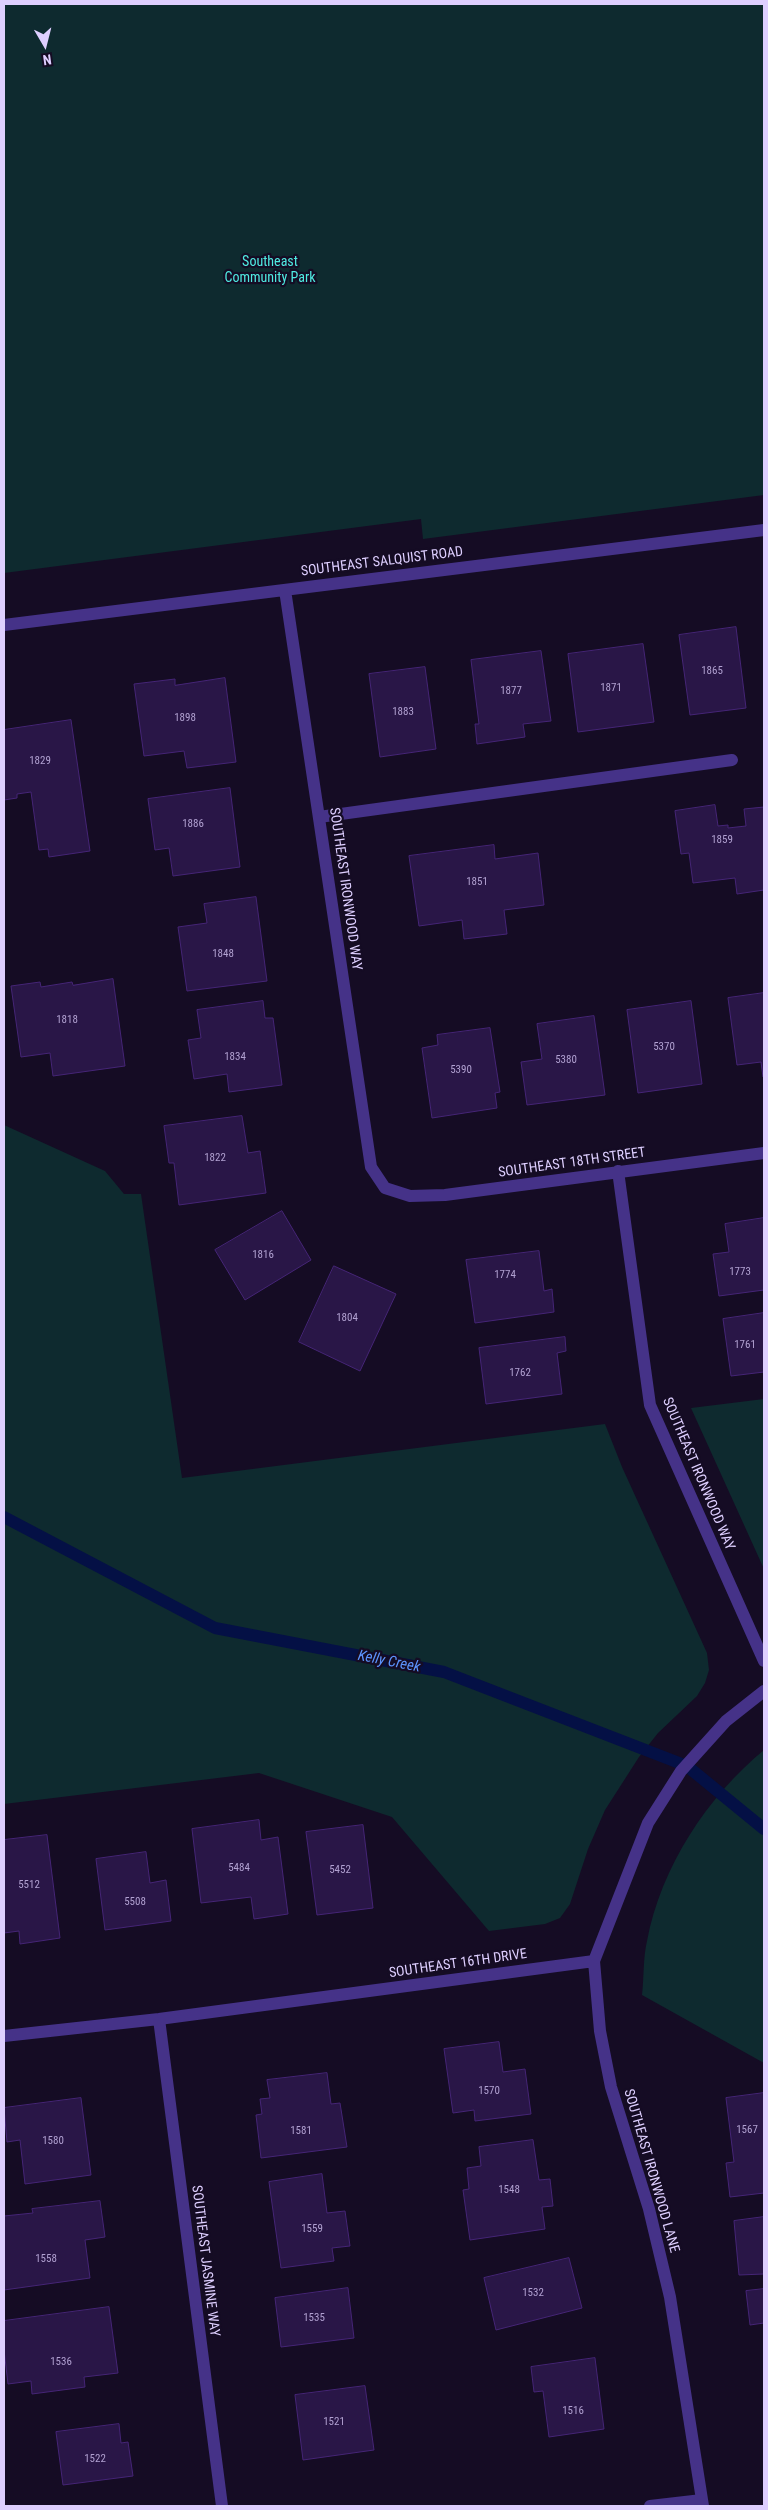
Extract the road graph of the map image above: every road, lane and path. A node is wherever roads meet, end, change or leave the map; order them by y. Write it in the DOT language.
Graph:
graph roads {
  1 [pos="764,530"];
  2 [pos="285,590"];
  3 [pos="4,626"];
  4 [pos="732,760"];
  5 [pos="319,817"];
  6 [pos="764,1153"];
  7 [pos="618,1171"];
  8 [pos="385,1188"];
  9 [pos="764,1661"];
  10 [pos="764,1692"];
  11 [pos="594,1961"];
  12 [pos="159,2019"];
  13 [pos="4,2036"];
  14 [pos="703,2503"];
  15 [pos="222,2506"];
  16 [pos="650,2506"];
  1 -- 2 [label="street, SOUTHEAST SALQUIST ROAD"];
  2 -- 3 [label="street, SOUTHEAST SALQUIST ROAD"];
  2 -- 5 [label="street, SOUTHEAST IRONWOOD WAY"];
  4 -- 5 [label="street"];
  5 -- 8 [label="street, SOUTHEAST IRONWOOD WAY"];
  6 -- 7 [label="street, SOUTHEAST 18TH STREET"];
  7 -- 8 [label="street, SOUTHEAST 18TH STREET"];
  7 -- 9 [label="street, SOUTHEAST IRONWOOD WAY"];
  10 -- 11 [label="street"];
  11 -- 12 [label="street, SOUTHEAST 16TH DRIVE"];
  11 -- 14 [label="street, SOUTHEAST IRONWOOD LANE"];
  12 -- 13 [label="street, SOUTHEAST 16TH DRIVE"];
  12 -- 15 [label="street, SOUTHEAST JASMINE WAY"];
  14 -- 16 [label="street"];
}
